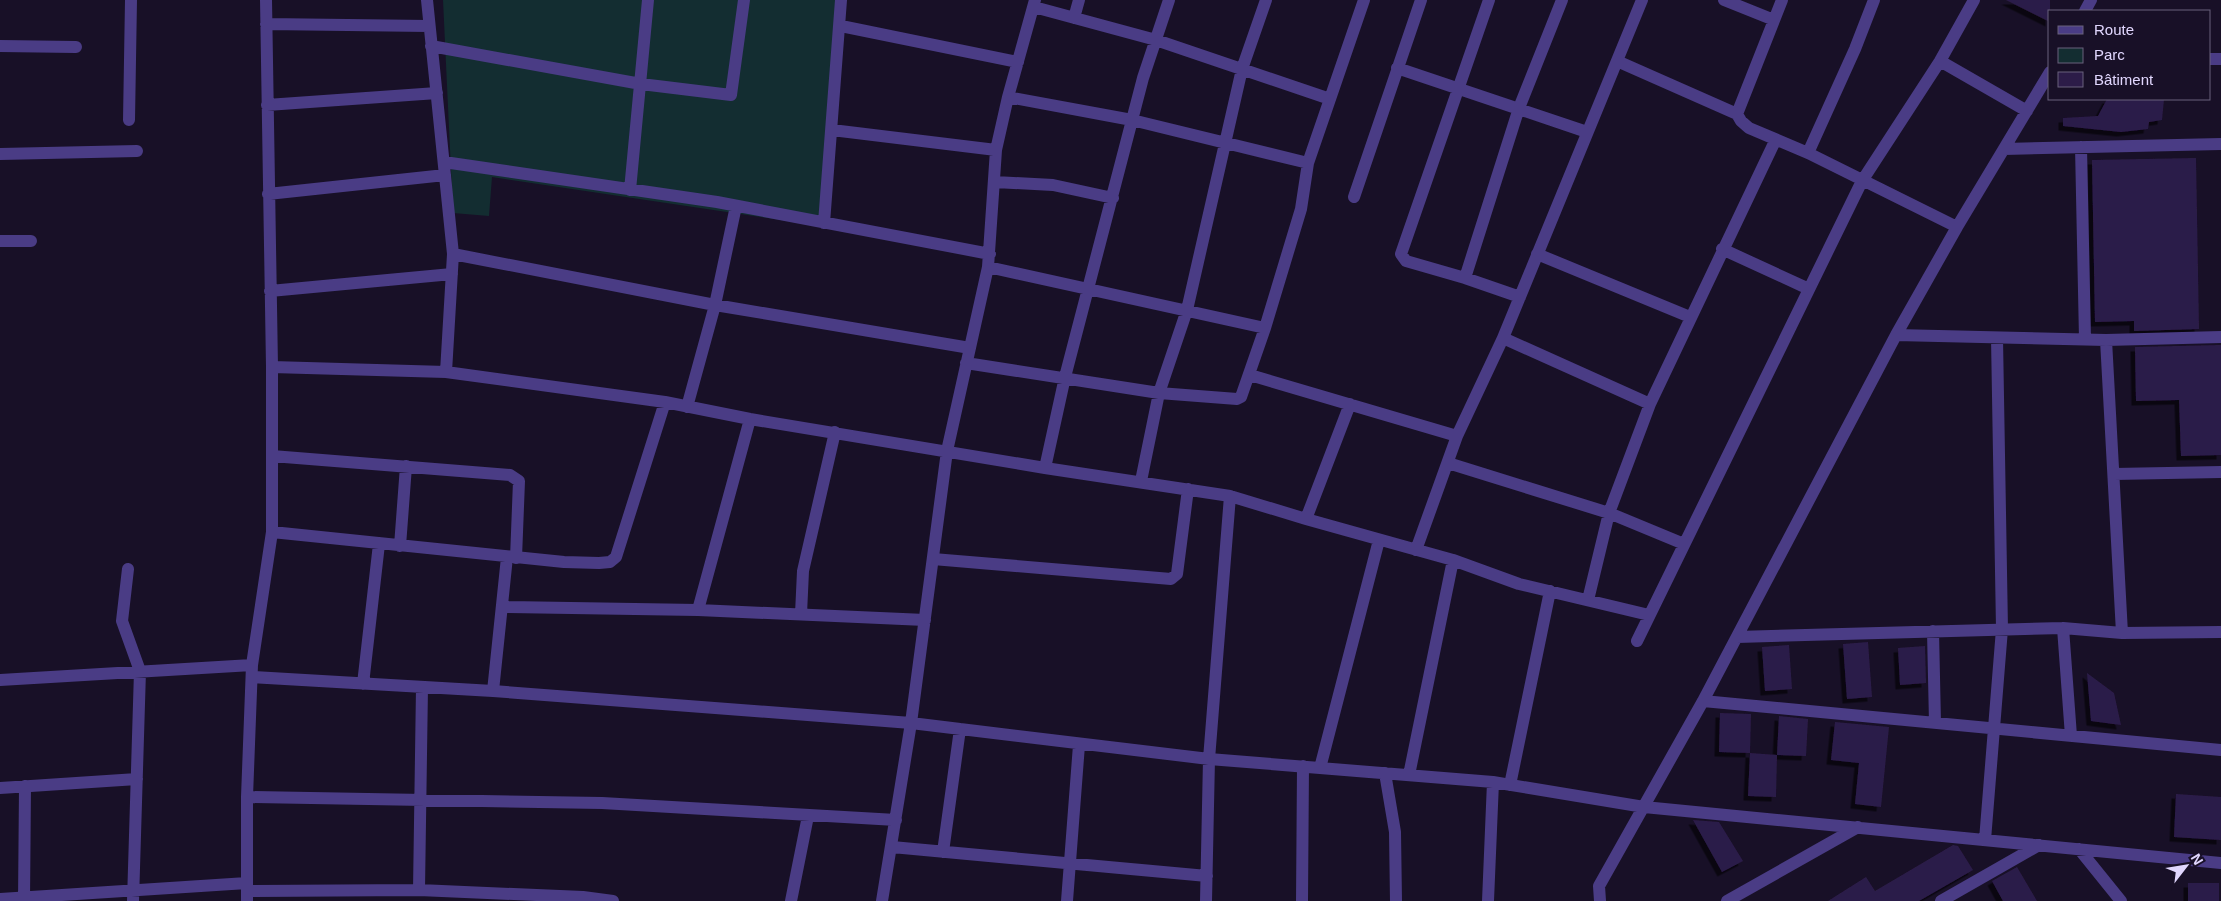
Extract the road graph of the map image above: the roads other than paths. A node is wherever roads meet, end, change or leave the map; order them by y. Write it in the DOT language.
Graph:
graph roads {
  1 [pos="131,0"];
  2 [pos="266,0"];
  3 [pos="427,0"];
  4 [pos="648,0"];
  5 [pos="744,0"];
  6 [pos="841,0"];
  7 [pos="1079,0"];
  8 [pos="1169,0"];
  9 [pos="1266,0"];
  10 [pos="1364,0"];
  11 [pos="1421,0"];
  12 [pos="1488,0"];
  13 [pos="1562,0"];
  14 [pos="1642,0"];
  15 [pos="1724,0"];
  16 [pos="1782,0"];
  17 [pos="1874,0"];
  18 [pos="1974,0"];
  19 [pos="1034,4"];
  20 [pos="1074,18"];
  21 [pos="1774,20"];
  22 [pos="266,24"];
  23 [pos="429,26"];
  24 [pos="841,26"];
  25 [pos="1156,40"];
  26 [pos="0,46"];
  27 [pos="431,46"];
  28 [pos="76,47"];
  29 [pos="1617,61"];
  30 [pos="1940,61"];
  31 [pos="1018,62"];
  32 [pos="1242,68"];
  33 [pos="1397,68"];
  34 [pos="2048,75"];
  35 [pos="641,84"];
  36 [pos="1460,88"];
  37 [pos="437,93"];
  38 [pos="1008,96"];
  39 [pos="1330,99"];
  40 [pos="267,105"];
  41 [pos="1519,108"];
  42 [pos="2027,111"];
  43 [pos="1737,114"];
  44 [pos="129,120"];
  45 [pos="1132,120"];
  46 [pos="832,130"];
  47 [pos="1587,132"];
  48 [pos="1775,140"];
  49 [pos="1226,144"];
  50 [pos="2221,144"];
  51 [pos="2081,147"];
  52 [pos="2004,149"];
  53 [pos="996,150"];
  54 [pos="137,151"];
  55 [pos="1808,153"];
  56 [pos="0,154"];
  57 [pos="1308,163"];
  58 [pos="445,169"];
  59 [pos="1862,181"];
  60 [pos="995,182"];
  61 [pos="630,190"];
  62 [pos="268,194"];
  63 [pos="1354,197"];
  64 [pos="1112,198"];
  65 [pos="736,206"];
  66 [pos="824,223"];
  67 [pos="1957,227"];
  68 [pos="31,240"];
  69 [pos="0,241"];
  70 [pos="1722,250"];
  71 [pos="453,254"];
  72 [pos="990,254"];
  73 [pos="1537,254"];
  74 [pos="988,267"];
  75 [pos="452,274"];
  76 [pos="1465,278"];
  77 [pos="1089,289"];
  78 [pos="1809,289"];
  79 [pos="270,291"];
  80 [pos="1520,298"];
  81 [pos="715,305"];
  82 [pos="1187,310"];
  83 [pos="1690,318"];
  84 [pos="1266,328"];
  85 [pos="1896,335"];
  86 [pos="2221,337"];
  87 [pos="1503,338"];
  88 [pos="1998,338"];
  89 [pos="2085,339"];
  90 [pos="2106,340"];
  91 [pos="970,348"];
  92 [pos="966,363"];
  93 [pos="272,367"];
  94 [pos="446,372"];
  95 [pos="1250,375"];
  96 [pos="1065,377"];
  97 [pos="1159,393"];
  98 [pos="665,402"];
  99 [pos="1350,404"];
  100 [pos="1650,404"];
  101 [pos="688,408"];
  102 [pos="750,418"];
  103 [pos="835,432"];
  104 [pos="1457,436"];
  105 [pos="947,451"];
  106 [pos="272,456"];
  107 [pos="1448,463"];
  108 [pos="406,466"];
  109 [pos="1045,468"];
  110 [pos="2221,472"];
  111 [pos="2114,474"];
  112 [pos="1141,481"];
  113 [pos="1188,489"];
  114 [pos="1230,496"];
  115 [pos="1609,513"];
  116 [pos="1306,519"];
  117 [pos="272,532"];
  118 [pos="1379,540"];
  119 [pos="379,544"];
  120 [pos="1684,544"];
  121 [pos="400,546"];
  122 [pos="1416,550"];
  123 [pos="512,558"];
  124 [pos="933,558"];
  125 [pos="1453,560"];
  126 [pos="128,569"];
  127 [pos="1550,591"];
  128 [pos="1588,600"];
  129 [pos="502,607"];
  130 [pos="698,610"];
  131 [pos="801,614"];
  132 [pos="1649,615"];
  133 [pos="925,620"];
  134 [pos="2063,628"];
  135 [pos="2002,629"];
  136 [pos="1933,631"];
  137 [pos="2221,632"];
  138 [pos="2122,633"];
  139 [pos="1737,636"];
  140 [pos="1637,641"];
  141 [pos="140,671"];
  142 [pos="252,671"];
  143 [pos="0,680"];
  144 [pos="363,684"];
  145 [pos="422,687"];
  146 [pos="493,691"];
  147 [pos="1703,701"];
  148 [pos="911,723"];
  149 [pos="1935,723"];
  150 [pos="1992,728"];
  151 [pos="960,729"];
  152 [pos="2071,736"];
  153 [pos="1079,745"];
  154 [pos="2221,750"];
  155 [pos="1209,759"];
  156 [pos="1302,766"];
  157 [pos="1320,768"];
  158 [pos="1385,773"];
  159 [pos="1409,775"];
  160 [pos="137,779"];
  161 [pos="1493,782"];
  162 [pos="1510,785"];
  163 [pos="25,786"];
  164 [pos="0,788"];
  165 [pos="247,797"];
  166 [pos="420,799"];
  167 [pos="1644,807"];
  168 [pos="808,816"];
  169 [pos="896,820"];
  170 [pos="1858,827"];
  171 [pos="1985,840"];
  172 [pos="2039,845"];
  173 [pos="892,847"];
  174 [pos="2079,849"];
  175 [pos="943,852"];
  176 [pos="2221,862"];
  177 [pos="1070,863"];
  178 [pos="1207,876"];
  179 [pos="419,890"];
  180 [pos="247,891"];
  181 [pos="133,895"];
  182 [pos="477,897"];
  183 [pos="0,899"];
  184 [pos="24,899"];
  185 [pos="613,901"];
  186 [pos="791,901"];
  187 [pos="882,901"];
  188 [pos="1067,901"];
  189 [pos="1206,901"];
  190 [pos="1302,901"];
  191 [pos="1396,901"];
  192 [pos="1488,901"];
  193 [pos="1600,901"];
  194 [pos="1727,901"];
  195 [pos="1941,901"];
  196 [pos="2120,901"];
  1 -- 44 [label="street"];
  2 -- 22 [label="street"];
  3 -- 23 [label="street"];
  4 -- 35 [label="street"];
  5 -- 35 [label="street"];
  6 -- 24 [label="street"];
  7 -- 20 [label="street"];
  8 -- 25 [label="street"];
  9 -- 32 [label="street"];
  10 -- 39 [label="street"];
  11 -- 33 [label="street"];
  12 -- 36 [label="street"];
  13 -- 41 [label="street"];
  14 -- 29 [label="street"];
  15 -- 21 [label="street"];
  16 -- 21 [label="street"];
  17 -- 55 [label="street"];
  18 -- 30 [label="street"];
  19 -- 20 [label="street"];
  19 -- 31 [label="street"];
  20 -- 25 [label="street"];
  21 -- 43 [label="street"];
  22 -- 23 [label="street"];
  22 -- 40 [label="street"];
  23 -- 27 [label="street"];
  24 -- 31 [label="street"];
  24 -- 46 [label="street"];
  25 -- 32 [label="street"];
  25 -- 45 [label="street"];
  26 -- 28 [label="street"];
  27 -- 35 [label="street"];
  27 -- 37 [label="street"];
  29 -- 43 [label="street"];
  29 -- 47 [label="street"];
  30 -- 42 [label="street"];
  30 -- 59 [label="street"];
  31 -- 38 [label="street"];
  32 -- 39 [label="street"];
  32 -- 49 [label="street"];
  33 -- 36 [label="street"];
  33 -- 63 [label="street"];
  34 -- 42 [label="street"];
  35 -- 61 [label="street"];
  36 -- 41 [label="street"];
  36 -- 76 [label="street"];
  37 -- 40 [label="street"];
  37 -- 58 [label="street"];
  38 -- 45 [label="street"];
  38 -- 53 [label="street"];
  39 -- 57 [label="street"];
  40 -- 62 [label="street"];
  41 -- 47 [label="street"];
  41 -- 76 [label="street"];
  42 -- 52 [label="street"];
  43 -- 48 [label="street"];
  45 -- 49 [label="street"];
  45 -- 64 [label="street"];
  46 -- 53 [label="street"];
  46 -- 66 [label="street"];
  47 -- 73 [label="street"];
  48 -- 55 [label="street"];
  48 -- 70 [label="street"];
  49 -- 57 [label="street"];
  49 -- 82 [label="street"];
  50 -- 51 [label="street"];
  51 -- 52 [label="street"];
  51 -- 89 [label="street"];
  52 -- 67 [label="street"];
  53 -- 60 [label="street"];
  54 -- 56 [label="street"];
  55 -- 59 [label="street"];
  57 -- 84 [label="street"];
  58 -- 61 [label="street"];
  58 -- 62 [label="street"];
  58 -- 71 [label="street"];
  59 -- 67 [label="street"];
  59 -- 78 [label="street"];
  60 -- 64 [label="street"];
  60 -- 72 [label="street"];
  61 -- 65 [label="street"];
  62 -- 79 [label="street"];
  64 -- 77 [label="street"];
  65 -- 66 [label="street"];
  65 -- 81 [label="street"];
  66 -- 72 [label="street"];
  67 -- 85 [label="street"];
  68 -- 69 [label="street"];
  70 -- 78 [label="street"];
  70 -- 83 [label="street"];
  71 -- 75 [label="street"];
  71 -- 81 [label="street"];
  72 -- 74 [label="street"];
  73 -- 80 [label="street"];
  73 -- 83 [label="street"];
  74 -- 77 [label="street"];
  74 -- 91 [label="street"];
  75 -- 79 [label="street"];
  75 -- 94 [label="street"];
  76 -- 80 [label="street"];
  77 -- 82 [label="street"];
  77 -- 96 [label="street"];
  78 -- 120 [label="street"];
  79 -- 93 [label="street"];
  80 -- 87 [label="street"];
  81 -- 91 [label="street"];
  81 -- 101 [label="street"];
  82 -- 84 [label="street"];
  82 -- 97 [label="street"];
  83 -- 100 [label="street"];
  84 -- 95 [label="street"];
  85 -- 88 [label="street"];
  85 -- 139 [label="street"];
  86 -- 90 [label="street"];
  87 -- 100 [label="street"];
  87 -- 104 [label="street"];
  88 -- 89 [label="street"];
  88 -- 135 [label="street"];
  89 -- 90 [label="street"];
  90 -- 111 [label="street"];
  91 -- 92 [label="street"];
  92 -- 96 [label="street"];
  92 -- 105 [label="street"];
  93 -- 94 [label="street"];
  93 -- 106 [label="street"];
  94 -- 98 [label="street"];
  95 -- 97 [label="street"];
  95 -- 99 [label="street"];
  96 -- 97 [label="street"];
  96 -- 109 [label="street"];
  97 -- 112 [label="street"];
  98 -- 101 [label="street"];
  98 -- 123 [label="street"];
  99 -- 104 [label="street"];
  99 -- 116 [label="street"];
  100 -- 115 [label="street"];
  101 -- 102 [label="street"];
  102 -- 103 [label="street"];
  102 -- 130 [label="street"];
  103 -- 105 [label="street"];
  103 -- 131 [label="street"];
  104 -- 107 [label="street"];
  105 -- 109 [label="street"];
  105 -- 124 [label="street"];
  106 -- 108 [label="street"];
  106 -- 117 [label="street"];
  107 -- 115 [label="street"];
  107 -- 122 [label="street"];
  108 -- 121 [label="street"];
  108 -- 123 [label="street"];
  109 -- 112 [label="street"];
  110 -- 111 [label="street"];
  111 -- 138 [label="street"];
  112 -- 113 [label="street"];
  113 -- 114 [label="street"];
  113 -- 124 [label="street"];
  114 -- 116 [label="street"];
  114 -- 155 [label="street"];
  115 -- 120 [label="street"];
  115 -- 128 [label="street"];
  116 -- 118 [label="street"];
  117 -- 119 [label="street"];
  117 -- 142 [label="street"];
  118 -- 122 [label="street"];
  118 -- 157 [label="street"];
  119 -- 121 [label="street"];
  119 -- 144 [label="street"];
  120 -- 132 [label="street"];
  121 -- 123 [label="street"];
  122 -- 125 [label="street"];
  123 -- 129 [label="street"];
  124 -- 133 [label="street"];
  125 -- 127 [label="street"];
  125 -- 159 [label="street"];
  126 -- 141 [label="street"];
  127 -- 128 [label="street"];
  127 -- 162 [label="street"];
  128 -- 132 [label="street"];
  129 -- 130 [label="street"];
  129 -- 146 [label="street"];
  130 -- 131 [label="street"];
  131 -- 133 [label="street"];
  132 -- 140 [label="street"];
  133 -- 148 [label="street"];
  134 -- 135 [label="street"];
  134 -- 138 [label="street"];
  134 -- 152 [label="street"];
  135 -- 136 [label="street"];
  135 -- 150 [label="street"];
  136 -- 139 [label="street"];
  136 -- 149 [label="street"];
  137 -- 138 [label="street"];
  139 -- 147 [label="street"];
  141 -- 142 [label="street"];
  141 -- 143 [label="street"];
  141 -- 160 [label="street"];
  142 -- 144 [label="street"];
  142 -- 165 [label="street"];
  144 -- 145 [label="street"];
  145 -- 146 [label="street"];
  145 -- 166 [label="street"];
  146 -- 148 [label="street"];
  147 -- 149 [label="street"];
  147 -- 167 [label="street"];
  148 -- 151 [label="street"];
  148 -- 169 [label="street"];
  149 -- 150 [label="street"];
  150 -- 152 [label="street"];
  150 -- 171 [label="street"];
  151 -- 153 [label="street"];
  151 -- 175 [label="street"];
  152 -- 154 [label="street"];
  153 -- 155 [label="street"];
  153 -- 177 [label="street"];
  155 -- 156 [label="street"];
  155 -- 178 [label="street"];
  156 -- 157 [label="street"];
  156 -- 190 [label="street"];
  157 -- 158 [label="street"];
  158 -- 159 [label="street"];
  158 -- 191 [label="street"];
  159 -- 161 [label="street"];
  160 -- 163 [label="street"];
  160 -- 181 [label="street"];
  161 -- 162 [label="street"];
  161 -- 192 [label="street"];
  162 -- 167 [label="street"];
  163 -- 164 [label="street"];
  163 -- 184 [label="street"];
  165 -- 166 [label="street"];
  165 -- 180 [label="street"];
  166 -- 168 [label="street"];
  166 -- 179 [label="street"];
  167 -- 170 [label="street"];
  167 -- 193 [label="street"];
  168 -- 169 [label="street"];
  168 -- 186 [label="street"];
  169 -- 173 [label="street"];
  170 -- 171 [label="street"];
  170 -- 194 [label="street"];
  171 -- 172 [label="street"];
  172 -- 174 [label="street"];
  172 -- 195 [label="street"];
  173 -- 175 [label="street"];
  173 -- 187 [label="street"];
  174 -- 176 [label="street"];
  174 -- 196 [label="street"];
  175 -- 177 [label="street"];
  177 -- 178 [label="street"];
  177 -- 188 [label="street"];
  178 -- 189 [label="street"];
  179 -- 180 [label="street"];
  179 -- 182 [label="street"];
  180 -- 181 [label="street"];
  181 -- 184 [label="street"];
  182 -- 185 [label="street"];
  183 -- 184 [label="street"];
}
